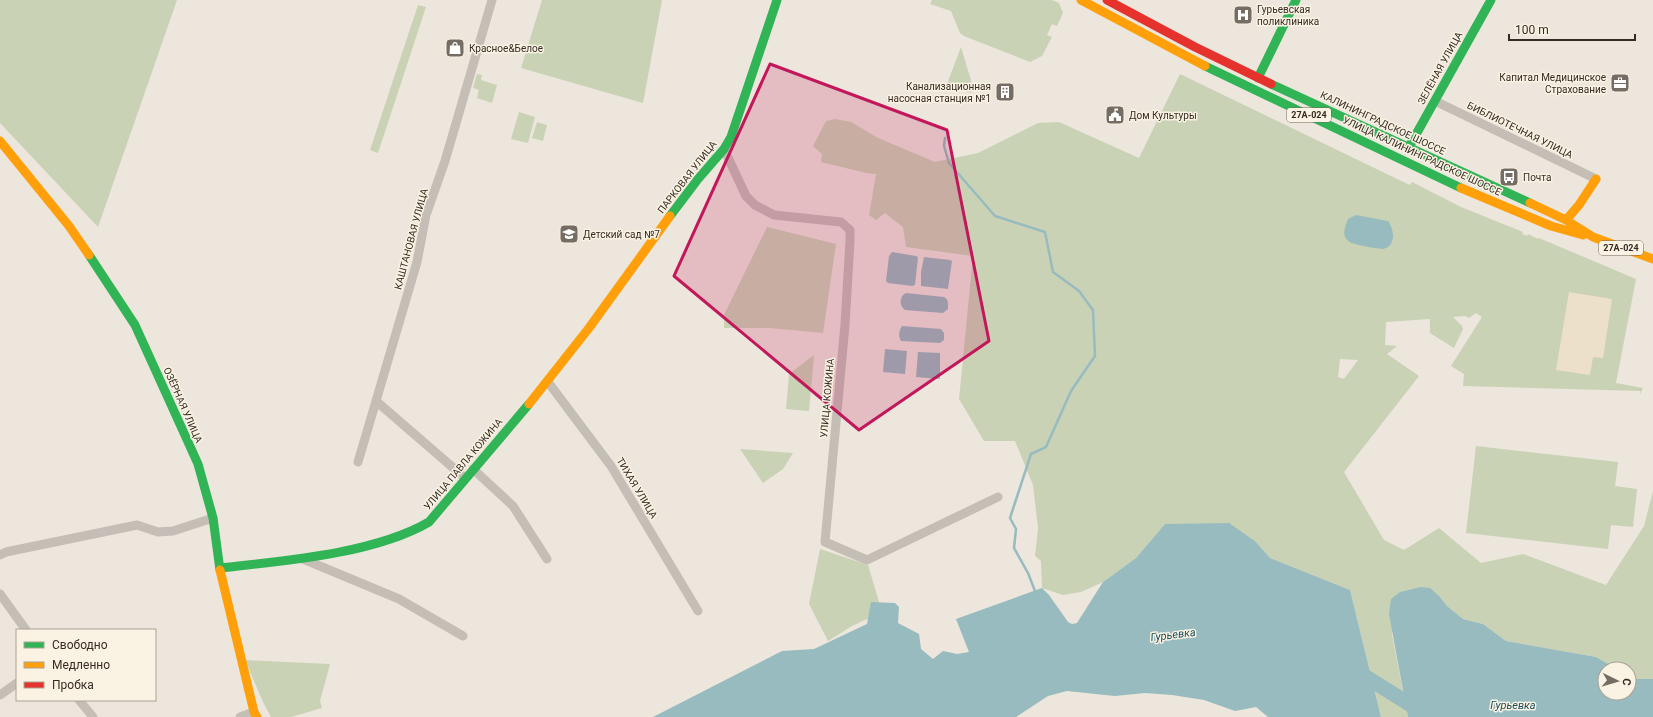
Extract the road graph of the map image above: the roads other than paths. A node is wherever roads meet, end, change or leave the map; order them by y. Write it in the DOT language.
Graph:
graph roads {
  1 [pos="492,0"];
  2 [pos="777,0"];
  3 [pos="1081,0"];
  4 [pos="1107,0"];
  5 [pos="1296,0"];
  6 [pos="1491,0"];
  7 [pos="1258,78"];
  8 [pos="1435,101"];
  9 [pos="0,142"];
  10 [pos="1409,147"];
  11 [pos="724,149"];
  12 [pos="1579,205"];
  13 [pos="1570,219"];
  14 [pos="1541,223"];
  15 [pos="1577,234"];
  16 [pos="1590,235"];
  17 [pos="1653,259"];
  18 [pos="589,328"];
  19 [pos="548,382"];
  20 [pos="376,401"];
  21 [pos="358,462"];
  22 [pos="473,469"];
  23 [pos="465,478"];
  24 [pos="998,497"];
  25 [pos="213,518"];
  26 [pos="0,555"];
  27 [pos="304,559"];
  28 [pos="547,559"];
  29 [pos="220,568"];
  30 [pos="0,594"];
  31 [pos="698,611"];
  32 [pos="25,629"];
  33 [pos="463,636"];
  34 [pos="16,684"];
  35 [pos="0,695"];
  36 [pos="80,701"];
  37 [pos="255,714"];
  38 [pos="93,717"];
  39 [pos="240,717"];
  1 -- 20 [label="street, КАШТАНОВАЯ УЛИЦА"];
  2 -- 11 [label="street, ПАРКОВАЯ УЛИЦА"];
  3 -- 14 [label="street, УЛИЦА КАЛИНИНГРАДСКОЕ ШОССЕ / 27А-024"];
  4 -- 7 [label="street, КАЛИНИНГРАДСКОЕ ШОССЕ / 27А-024"];
  5 -- 7 [label="street"];
  6 -- 8 [label="street, ЗЕЛЁНАЯ УЛИЦА"];
  7 -- 10 [label="street, КАЛИНИНГРАДСКОЕ ШОССЕ / 27А-024"];
  8 -- 10 [label="street, ЗЕЛЁНАЯ УЛИЦА"];
  8 -- 12 [label="street, БИБЛИОТЕЧНАЯ УЛИЦА"];
  9 -- 25 [label="street, ОЗЁРНАЯ УЛИЦА"];
  10 -- 13 [label="street, КАЛИНИНГРАДСКОЕ ШОССЕ / 27А-024"];
  11 -- 18 [label="street, ПАРКОВАЯ УЛИЦА"];
  11 -- 24 [label="street, УЛИЦА КОЖИНА"];
  12 -- 13 [label="street"];
  12 -- 16 [label="street"];
  13 -- 14 [label="street, УЛИЦА КАЛИНИНГРАДСКОЕ ШОССЕ / 27А-024"];
  13 -- 15 [label="street"];
  13 -- 16 [label="street, КАЛИНИНГРАДСКОЕ ШОССЕ / 27А-024"];
  14 -- 15 [label="street, УЛИЦА КАЛИНИНГРАДСКОЕ ШОССЕ / 27А-024"];
  15 -- 16 [label="street, УЛИЦА КАЛИНИНГРАДСКОЕ ШОССЕ / 27А-024"];
  16 -- 17 [label="street, КАЛИНИНГРАДСКОЕ ШОССЕ / 27А-024"];
  18 -- 19 [label="street, УЛИЦА ПАВЛА КОЖИНА"];
  19 -- 22 [label="street, УЛИЦА ПАВЛА КОЖИНА"];
  19 -- 31 [label="street, ТИХАЯ УЛИЦА"];
  20 -- 21 [label="street, КАШТАНОВАЯ УЛИЦА"];
  20 -- 23 [label="street"];
  22 -- 23 [label="street, УЛИЦА ПАВЛА КОЖИНА"];
  22 -- 28 [label="street"];
  23 -- 27 [label="street, УЛИЦА ПАВЛА КОЖИНА"];
  25 -- 26 [label="street"];
  25 -- 29 [label="street, ОЗЁРНАЯ УЛИЦА"];
  27 -- 29 [label="street, УЛИЦА ПАВЛА КОЖИНА"];
  27 -- 33 [label="street"];
  29 -- 37 [label="street, ОЗЁРНАЯ УЛИЦА"];
  30 -- 32 [label="street"];
  34 -- 35 [label="street"];
  36 -- 38 [label="street"];
  37 -- 39 [label="street"];
}
